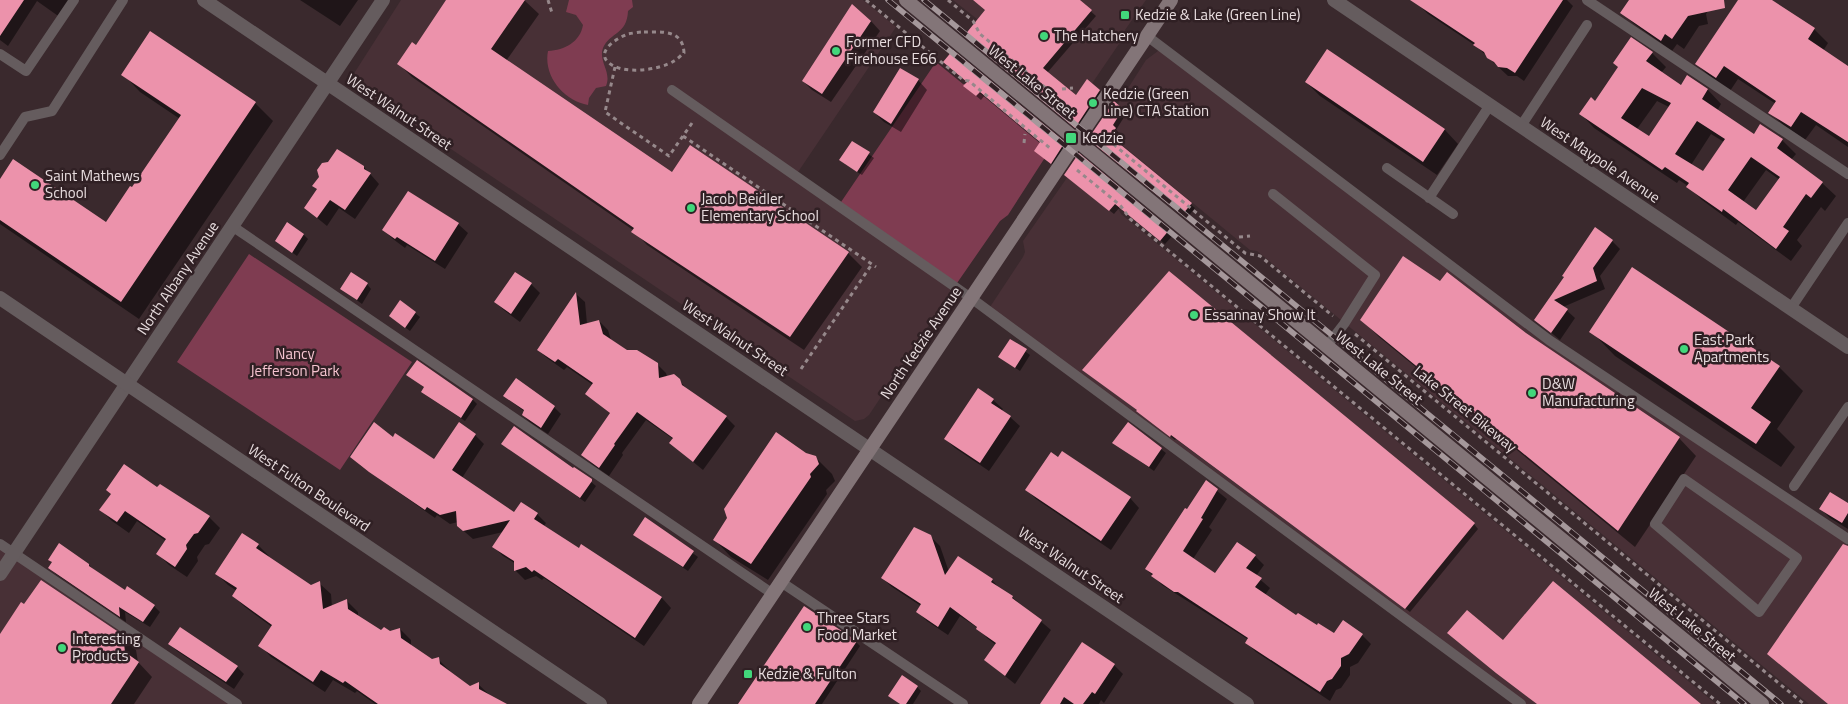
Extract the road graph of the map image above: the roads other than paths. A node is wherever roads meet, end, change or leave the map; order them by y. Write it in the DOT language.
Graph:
graph roads {
  1 [pos="74,0"];
  2 [pos="124,0"];
  3 [pos="204,0"];
  4 [pos="383,0"];
  5 [pos="906,0"];
  6 [pos="1171,0"];
  7 [pos="1334,0"];
  8 [pos="1587,0"];
  9 [pos="1587,26"];
  10 [pos="1147,36"];
  11 [pos="0,54"];
  12 [pos="328,83"];
  13 [pos="672,90"];
  14 [pos="1490,106"];
  15 [pos="1521,126"];
  16 [pos="1077,140"];
  17 [pos="0,155"];
  18 [pos="1386,168"];
  19 [pos="1848,174"];
  20 [pos="1273,194"];
  21 [pos="1429,198"];
  22 [pos="1453,214"];
  23 [pos="1848,222"];
  24 [pos="232,226"];
  25 [pos="0,298"];
  26 [pos="971,298"];
  27 [pos="1791,308"];
  28 [pos="1327,346"];
  29 [pos="1848,347"];
  30 [pos="127,384"];
  31 [pos="1848,407"];
  32 [pos="870,449"];
  33 [pos="1794,486"];
  34 [pos="1848,539"];
  35 [pos="0,544"];
  36 [pos="14,553"];
  37 [pos="0,574"];
  38 [pos="781,582"];
  39 [pos="773,594"];
  40 [pos="1759,612"];
  41 [pos="237,704"];
  42 [pos="600,704"];
  43 [pos="699,704"];
  44 [pos="963,704"];
  45 [pos="1247,704"];
  46 [pos="1521,704"];
  47 [pos="1762,704"];
  1 -- 11 [label="lane"];
  2 -- 17 [label="lane"];
  3 -- 12 [label="street, West Walnut Street"];
  4 -- 12 [label="street, North Albany Avenue"];
  5 -- 16 [label="main road, West Lake Street"];
  6 -- 10 [label="main road, North Kedzie Avenue"];
  7 -- 14 [label="street, West Maypole Avenue"];
  8 -- 19 [label="lane"];
  9 -- 15 [label="lane"];
  10 -- 16 [label="main road, North Kedzie Avenue"];
  10 -- 34 [label="lane"];
  12 -- 24 [label="street, North Albany Avenue"];
  12 -- 32 [label="street, West Walnut Street"];
  13 -- 26 [label="lane"];
  14 -- 15 [label="street, West Maypole Avenue"];
  14 -- 21 [label="lane"];
  15 -- 27 [label="street, West Maypole Avenue"];
  16 -- 26 [label="main road, North Kedzie Avenue"];
  16 -- 28 [label="main road, West Lake Street"];
  18 -- 21 [label="lane"];
  20 -- 28 [label="lane"];
  21 -- 22 [label="lane"];
  23 -- 27 [label="lane"];
  24 -- 30 [label="street, North Albany Avenue"];
  24 -- 39 [label="lane"];
  25 -- 30 [label="street, West Fulton Boulevard"];
  26 -- 32 [label="main road, North Kedzie Avenue"];
  26 -- 46 [label="lane"];
  27 -- 29 [label="street, West Maypole Avenue"];
  28 -- 47 [label="main road, West Lake Street"];
  30 -- 36 [label="street, North Albany Avenue"];
  30 -- 42 [label="street, West Fulton Boulevard"];
  31 -- 33 [label="lane"];
  32 -- 38 [label="main road, North Kedzie Avenue"];
  32 -- 45 [label="street, West Walnut Street"];
  35 -- 36 [label="lane"];
  36 -- 37 [label="street, North Albany Avenue"];
  36 -- 41 [label="lane"];
  38 -- 39 [label="main road, North Kedzie Avenue"];
  38 -- 44 [label="lane"];
  39 -- 43 [label="main road, North Kedzie Avenue"];
  40 -- 40 [label="lane"];
}
